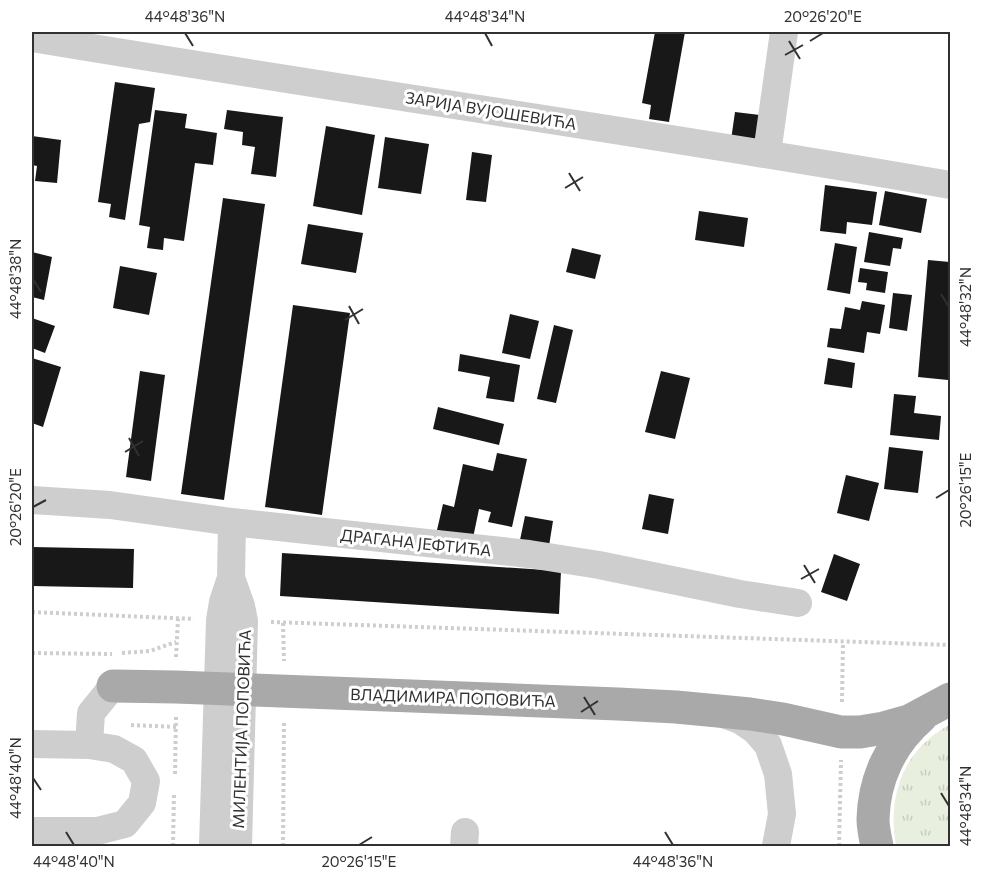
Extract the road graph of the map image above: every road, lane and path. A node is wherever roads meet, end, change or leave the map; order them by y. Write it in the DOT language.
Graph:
graph roads {
  1 [pos="784,32"];
  2 [pos="32,38"];
  3 [pos="767,153"];
  4 [pos="951,185"];
  5 [pos="32,500"];
  6 [pos="232,522"];
  7 [pos="798,603"];
  8 [pos="32,612"];
  9 [pos="283,623"];
  10 [pos="843,642"];
  11 [pos="951,645"];
  12 [pos="32,653"];
  13 [pos="113,686"];
  14 [pos="230,689"];
  15 [pos="940,705"];
  16 [pos="708,710"];
  17 [pos="842,712"];
  18 [pos="284,725"];
  19 [pos="32,744"];
  20 [pos="89,746"];
  21 [pos="841,753"];
  22 [pos="32,761"];
  23 [pos="32,831"];
  24 [pos="213,846"];
  25 [pos="238,846"];
  26 [pos="283,846"];
  27 [pos="776,846"];
  28 [pos="839,846"];
  29 [pos="877,846"];
  1 -- 3 [label="street"];
  2 -- 3 [label="street, ЗАРИЈА ВУЈОШЕВИЋА"];
  3 -- 4 [label="street, ЗАРИЈА ВУЈОШЕВИЋА"];
  5 -- 6 [label="street, ДРАГАНА ЈЕФТИЋА"];
  6 -- 7 [label="street, ДРАГАНА ЈЕФТИЋА"];
  6 -- 14 [label="street, МИЛЕНТИЈА ПОПОВИЋА"];
  8 -- 12 [label="path"];
  9 -- 10 [label="path"];
  10 -- 11 [label="path"];
  10 -- 17 [label="path"];
  13 -- 14 [label="main road, ВЛАДИМИРА ПОПОВИЋА"];
  13 -- 20 [label="street"];
  14 -- 16 [label="main road, ВЛАДИМИРА ПОПОВИЋА"];
  14 -- 24 [label="street, МИЛЕНТИЈА ПОПОВИЋА"];
  14 -- 25 [label="street, МИЛЕНТИЈА ПОПОВИЋА"];
  15 -- 16 [label="main road, ВЛАДИМИРА ПОПОВИЋА"];
  15 -- 29 [label="main road, ВЛАДИМИРА ПОПОВИЋА"];
  16 -- 27 [label="street"];
  18 -- 26 [label="path"];
  19 -- 20 [label="street"];
  20 -- 22 [label="street"];
  20 -- 23 [label="street"];
  21 -- 28 [label="path"];
}
